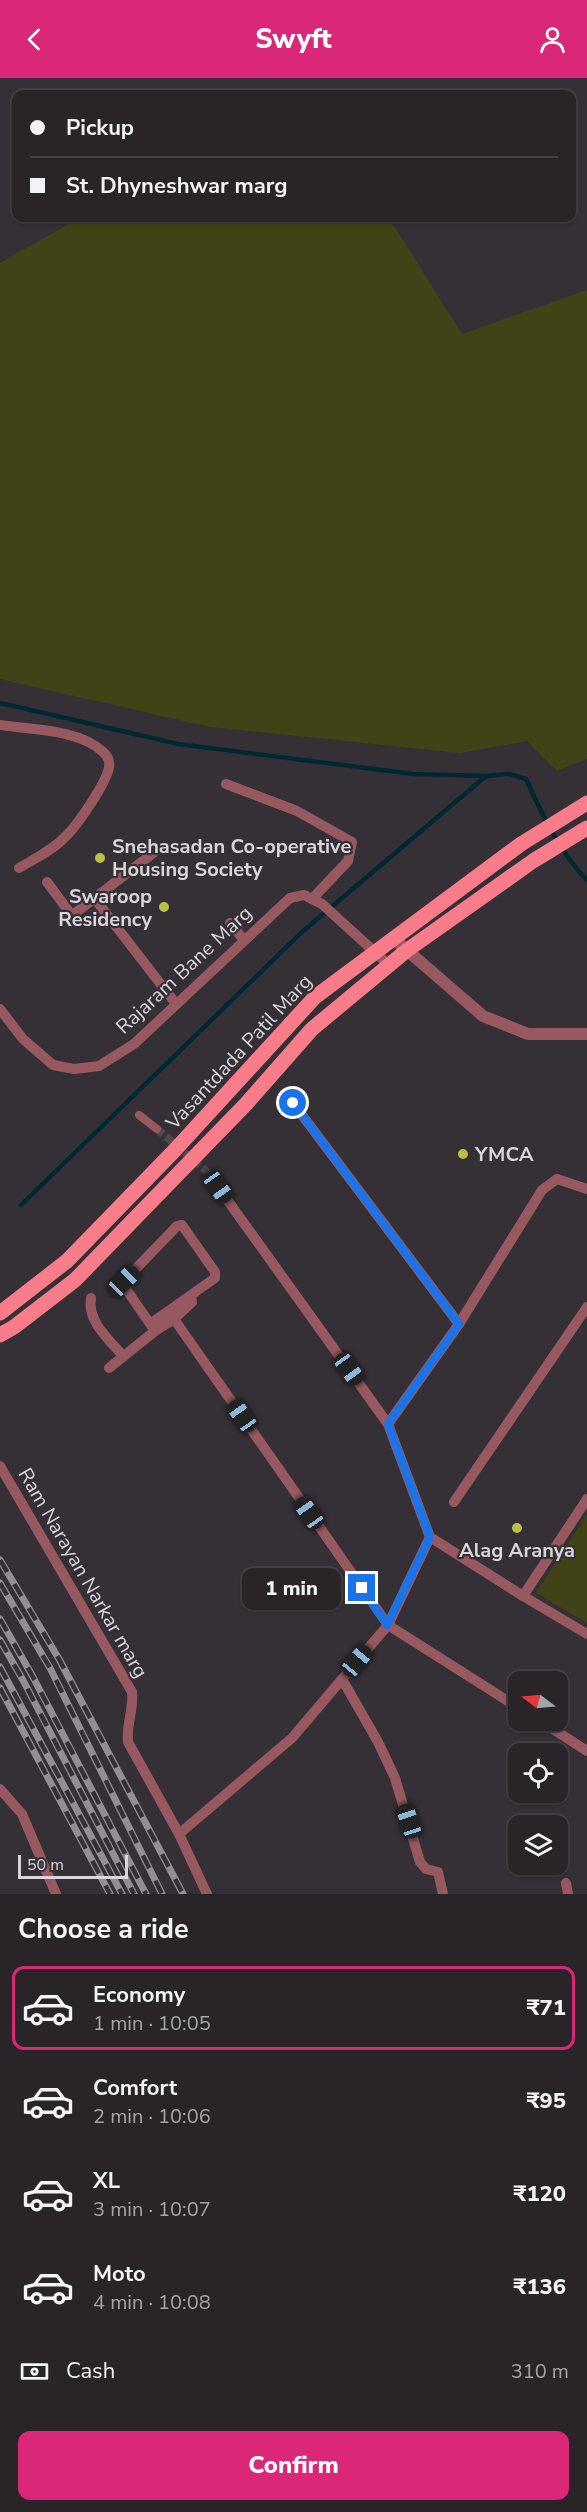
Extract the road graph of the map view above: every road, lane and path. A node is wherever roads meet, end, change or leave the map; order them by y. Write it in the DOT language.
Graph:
graph roads {
  1 [pos="0,725"];
  2 [pos="226,784"];
  3 [pos="581,806"];
  4 [pos="587,828"];
  5 [pos="161,847"];
  6 [pos="19,868"];
  7 [pos="47,882"];
  8 [pos="95,899"];
  9 [pos="312,899"];
  10 [pos="230,923"];
  11 [pos="394,939"];
  12 [pos="244,940"];
  13 [pos="406,951"];
  14 [pos="375,952"];
  15 [pos="389,965"];
  16 [pos="176,1004"];
  17 [pos="0,1009"];
  18 [pos="587,1034"];
  19 [pos="293,1103"];
  20 [pos="139,1114"];
  21 [pos="157,1129"];
  22 [pos="212,1176"];
  23 [pos="218,1187"];
  24 [pos="587,1189"];
  25 [pos="125,1202"];
  26 [pos="138,1215"];
  27 [pos="91,1298"];
  28 [pos="587,1306"];
  29 [pos="1,1310"];
  30 [pos="171,1315"];
  31 [pos="459,1324"];
  32 [pos="153,1328"];
  33 [pos="7,1331"];
  34 [pos="123,1356"];
  35 [pos="109,1368"];
  36 [pos="388,1424"];
  37 [pos="0,1466"];
  38 [pos="587,1499"];
  39 [pos="454,1502"];
  40 [pos="430,1537"];
  41 [pos="523,1596"];
  42 [pos="387,1625"];
  43 [pos="587,1634"];
  44 [pos="342,1679"];
  45 [pos="508,1701"];
  46 [pos="556,1731"];
  47 [pos="587,1751"];
  48 [pos="0,1789"];
  49 [pos="180,1834"];
  50 [pos="56,1894"];
  51 [pos="207,1894"];
  52 [pos="443,1894"];
  1 -- 6 [label="street"];
  2 -- 9 [label="street"];
  3 -- 11 [label="main road, Vasantdada Patil Marg"];
  4 -- 13 [label="main road, Vasantdada Patil Marg"];
  5 -- 8 [label="street"];
  7 -- 8 [label="street"];
  8 -- 16 [label="street"];
  9 -- 12 [label="street, Rajaram Bane Marg"];
  9 -- 14 [label="street"];
  10 -- 12 [label="street"];
  11 -- 13 [label="street"];
  11 -- 14 [label="main road, Vasantdada Patil Marg"];
  12 -- 16 [label="street, Rajaram Bane Marg"];
  13 -- 15 [label="main road, Vasantdada Patil Marg"];
  13 -- 18 [label="street"];
  14 -- 15 [label="street"];
  14 -- 25 [label="main road, Vasantdada Patil Marg"];
  15 -- 26 [label="main road, Vasantdada Patil Marg"];
  16 -- 17 [label="street, Rajaram Bane Marg"];
  19 -- 31 [label="street"];
  20 -- 21 [label="street"];
  22 -- 23 [label="street"];
  23 -- 36 [label="street"];
  24 -- 31 [label="street"];
  25 -- 26 [label="main road"];
  25 -- 29 [label="main road, Vasantdada Patil Marg"];
  26 -- 33 [label="main road, Vasantdada Patil Marg"];
  27 -- 34 [label="street"];
  28 -- 39 [label="street"];
  29 -- 33 [label="street"];
  30 -- 32 [label="street"];
  30 -- 32 [label="street"];
  30 -- 42 [label="street"];
  31 -- 36 [label="street"];
  32 -- 34 [label="street"];
  34 -- 35 [label="street"];
  36 -- 40 [label="street"];
  37 -- 49 [label="street, Ram Narayan Narkar marg"];
  38 -- 41 [label="street"];
  40 -- 41 [label="street"];
  40 -- 42 [label="street"];
  41 -- 43 [label="street"];
  42 -- 44 [label="street"];
  42 -- 45 [label="street"];
  44 -- 49 [label="street"];
  44 -- 52 [label="street"];
  46 -- 47 [label="street"];
  48 -- 50 [label="street"];
  49 -- 51 [label="street, Ram Narayan Narkar marg"];
}
